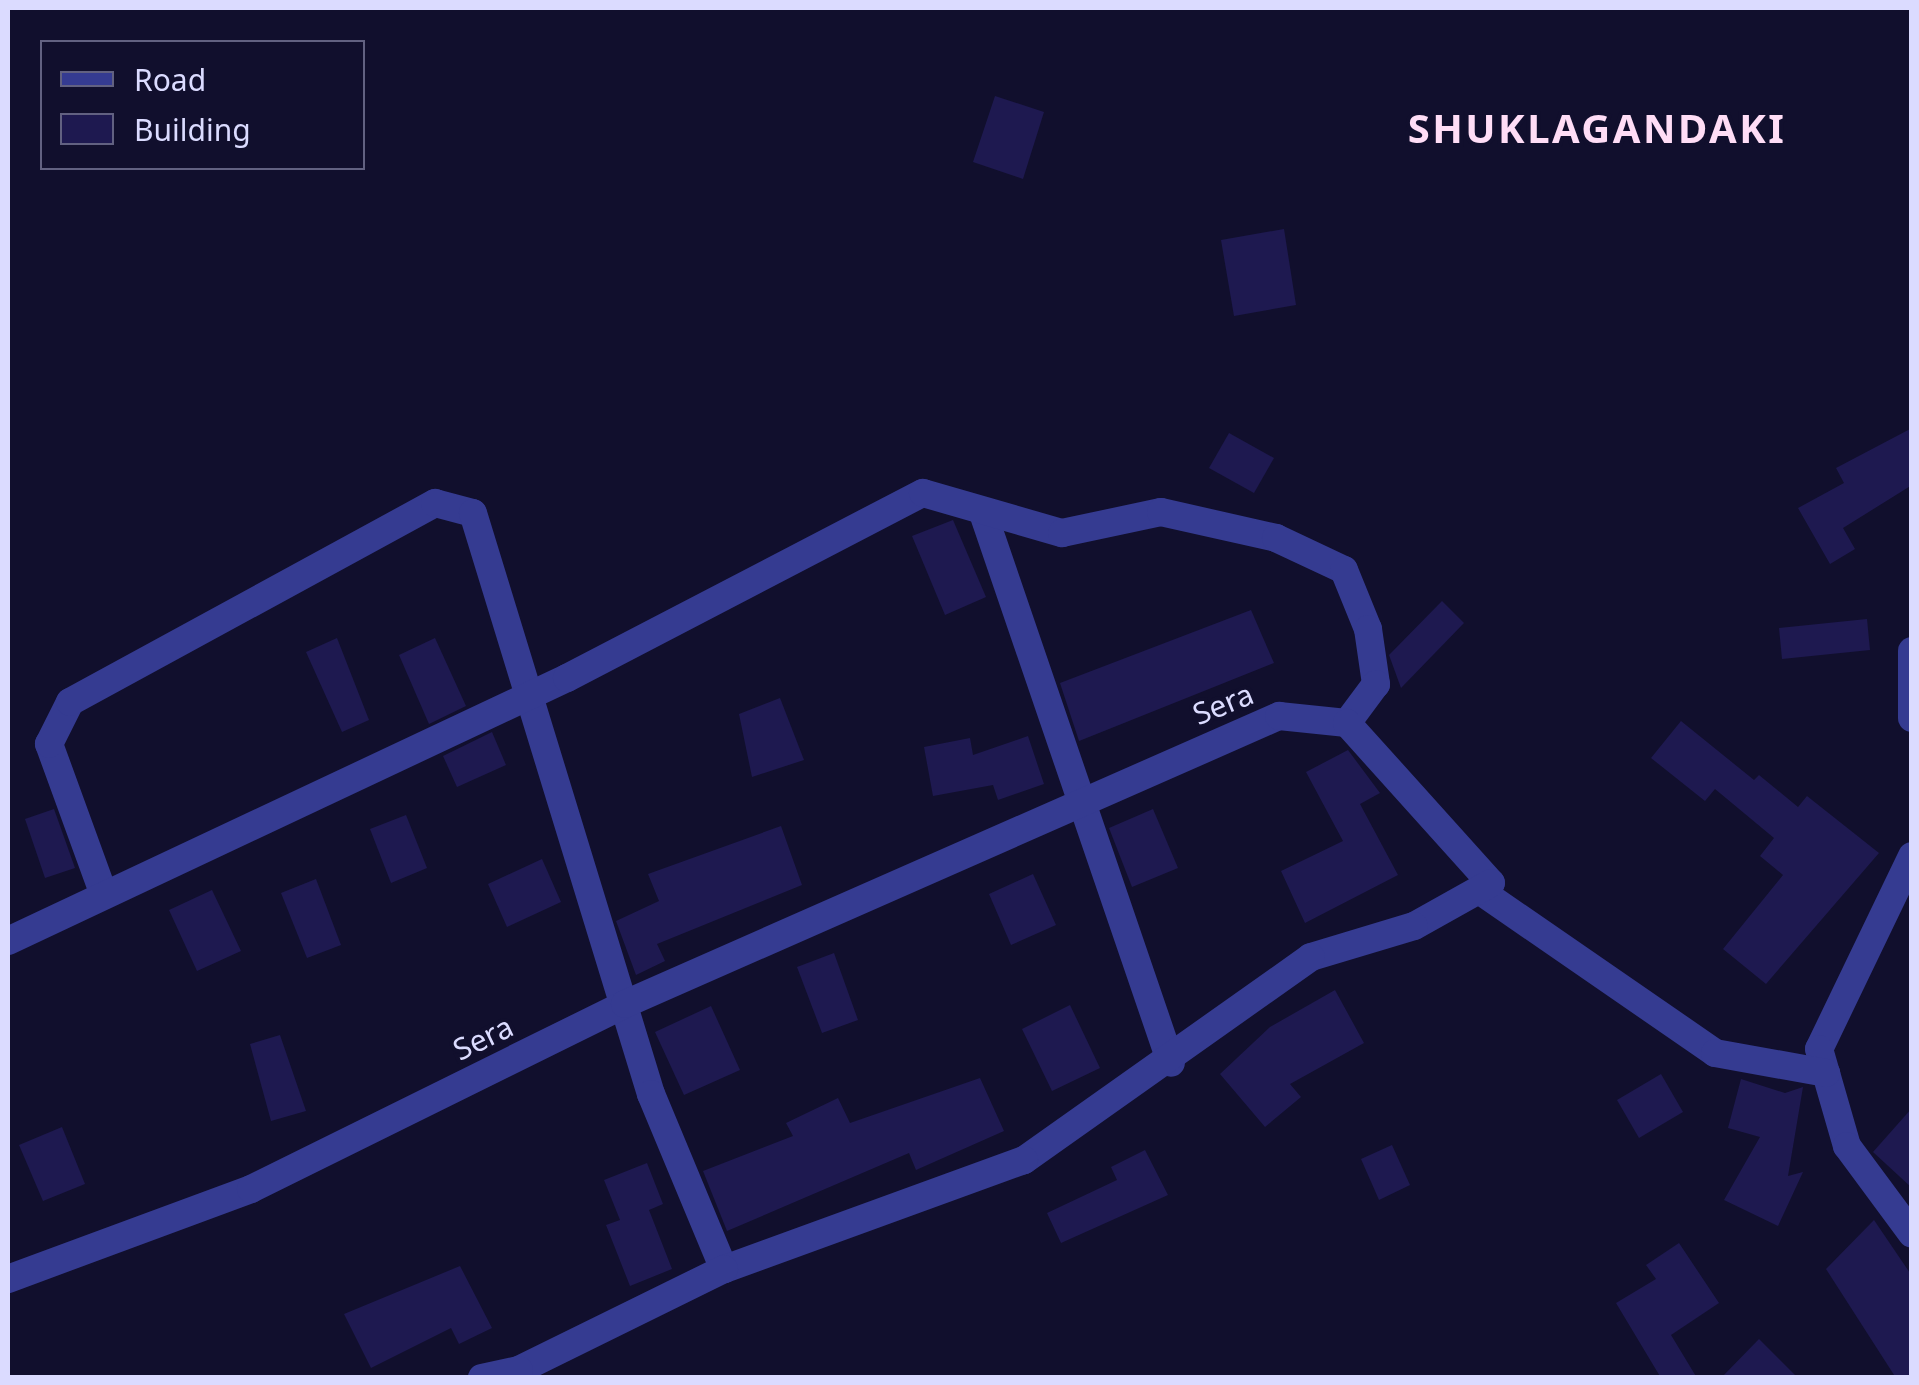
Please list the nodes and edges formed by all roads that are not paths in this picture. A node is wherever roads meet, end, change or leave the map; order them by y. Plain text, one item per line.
1 (982, 514) junction
2 (1912, 652) edge
3 (525, 698) junction
4 (1912, 718) edge
5 (1347, 724) junction
6 (1080, 808) junction
7 (1912, 856) edge
8 (1478, 890) junction
9 (104, 896) junction
10 (8, 941) edge
11 (625, 1004) junction
12 (1171, 1063) junction
13 (1826, 1073) junction
14 (1912, 1234) edge
15 (724, 1269) junction
16 (8, 1279) edge
17 (482, 1378) edge

1 - 3 street
1 - 5 street
1 - 6 street
2 - 4 street
3 - 9 street
3 - 9 street
3 - 11 street
5 - 6 street, Sera
5 - 8 street
6 - 11 street, Sera
6 - 12 street
7 - 13 street
8 - 12 street
8 - 13 street
9 - 10 street
11 - 15 street
11 - 16 street, Sera
12 - 15 street
13 - 14 street
15 - 17 street

